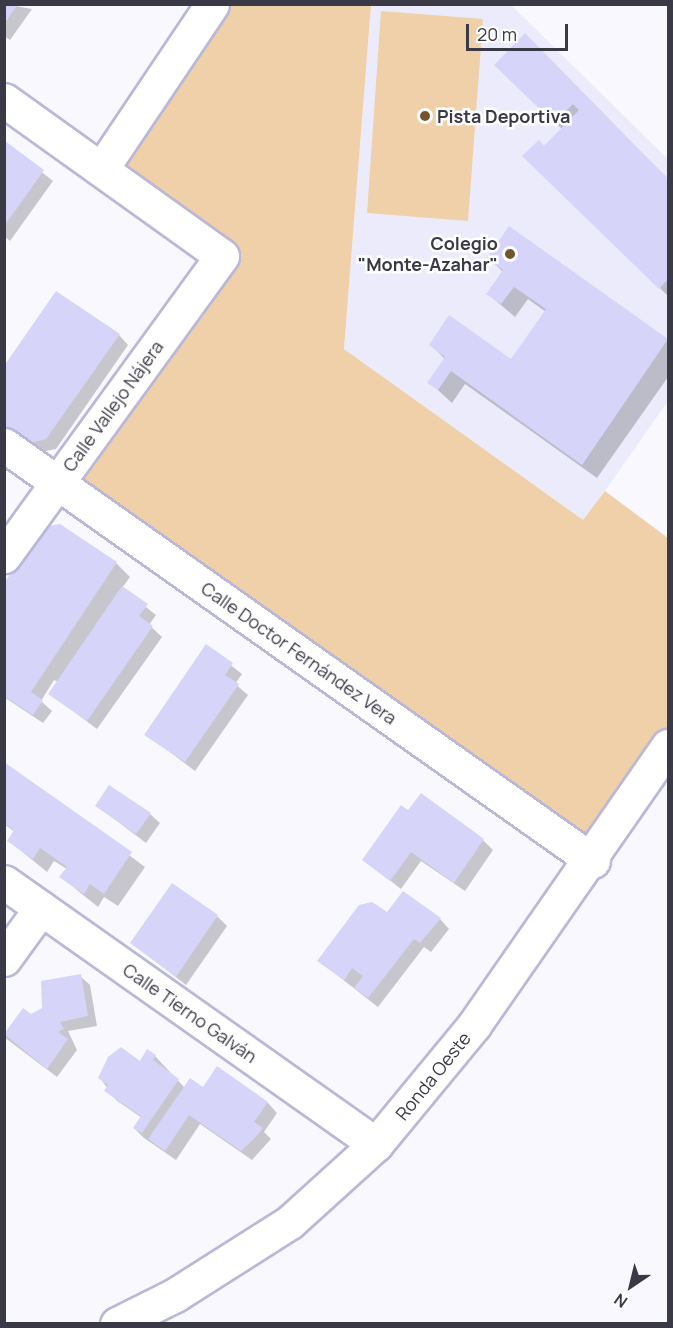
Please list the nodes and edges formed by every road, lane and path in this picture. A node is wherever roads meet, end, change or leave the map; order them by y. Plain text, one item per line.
1 (212, 4) edge
2 (4, 100) edge
3 (102, 168) junction
4 (4, 445) edge
5 (57, 482) junction
6 (4, 556) edge
7 (669, 746) edge
8 (593, 861) junction
9 (4, 882) edge
10 (40, 908) junction
11 (4, 958) edge
12 (376, 1144) junction
13 (117, 1323) edge

1 - 3 street
2 - 3 street
3 - 5 street, Calle Vallejo Nájera
4 - 5 street, Calle Doctor Fernández Vera
5 - 6 street, Calle Vallejo Nájera
5 - 8 street, Calle Doctor Fernández Vera
7 - 8 street, Ronda Oeste
8 - 12 street, Ronda Oeste
9 - 10 street, Calle Tierno Galván
10 - 11 street
10 - 12 street, Calle Tierno Galván
12 - 13 street, Ronda Oeste

